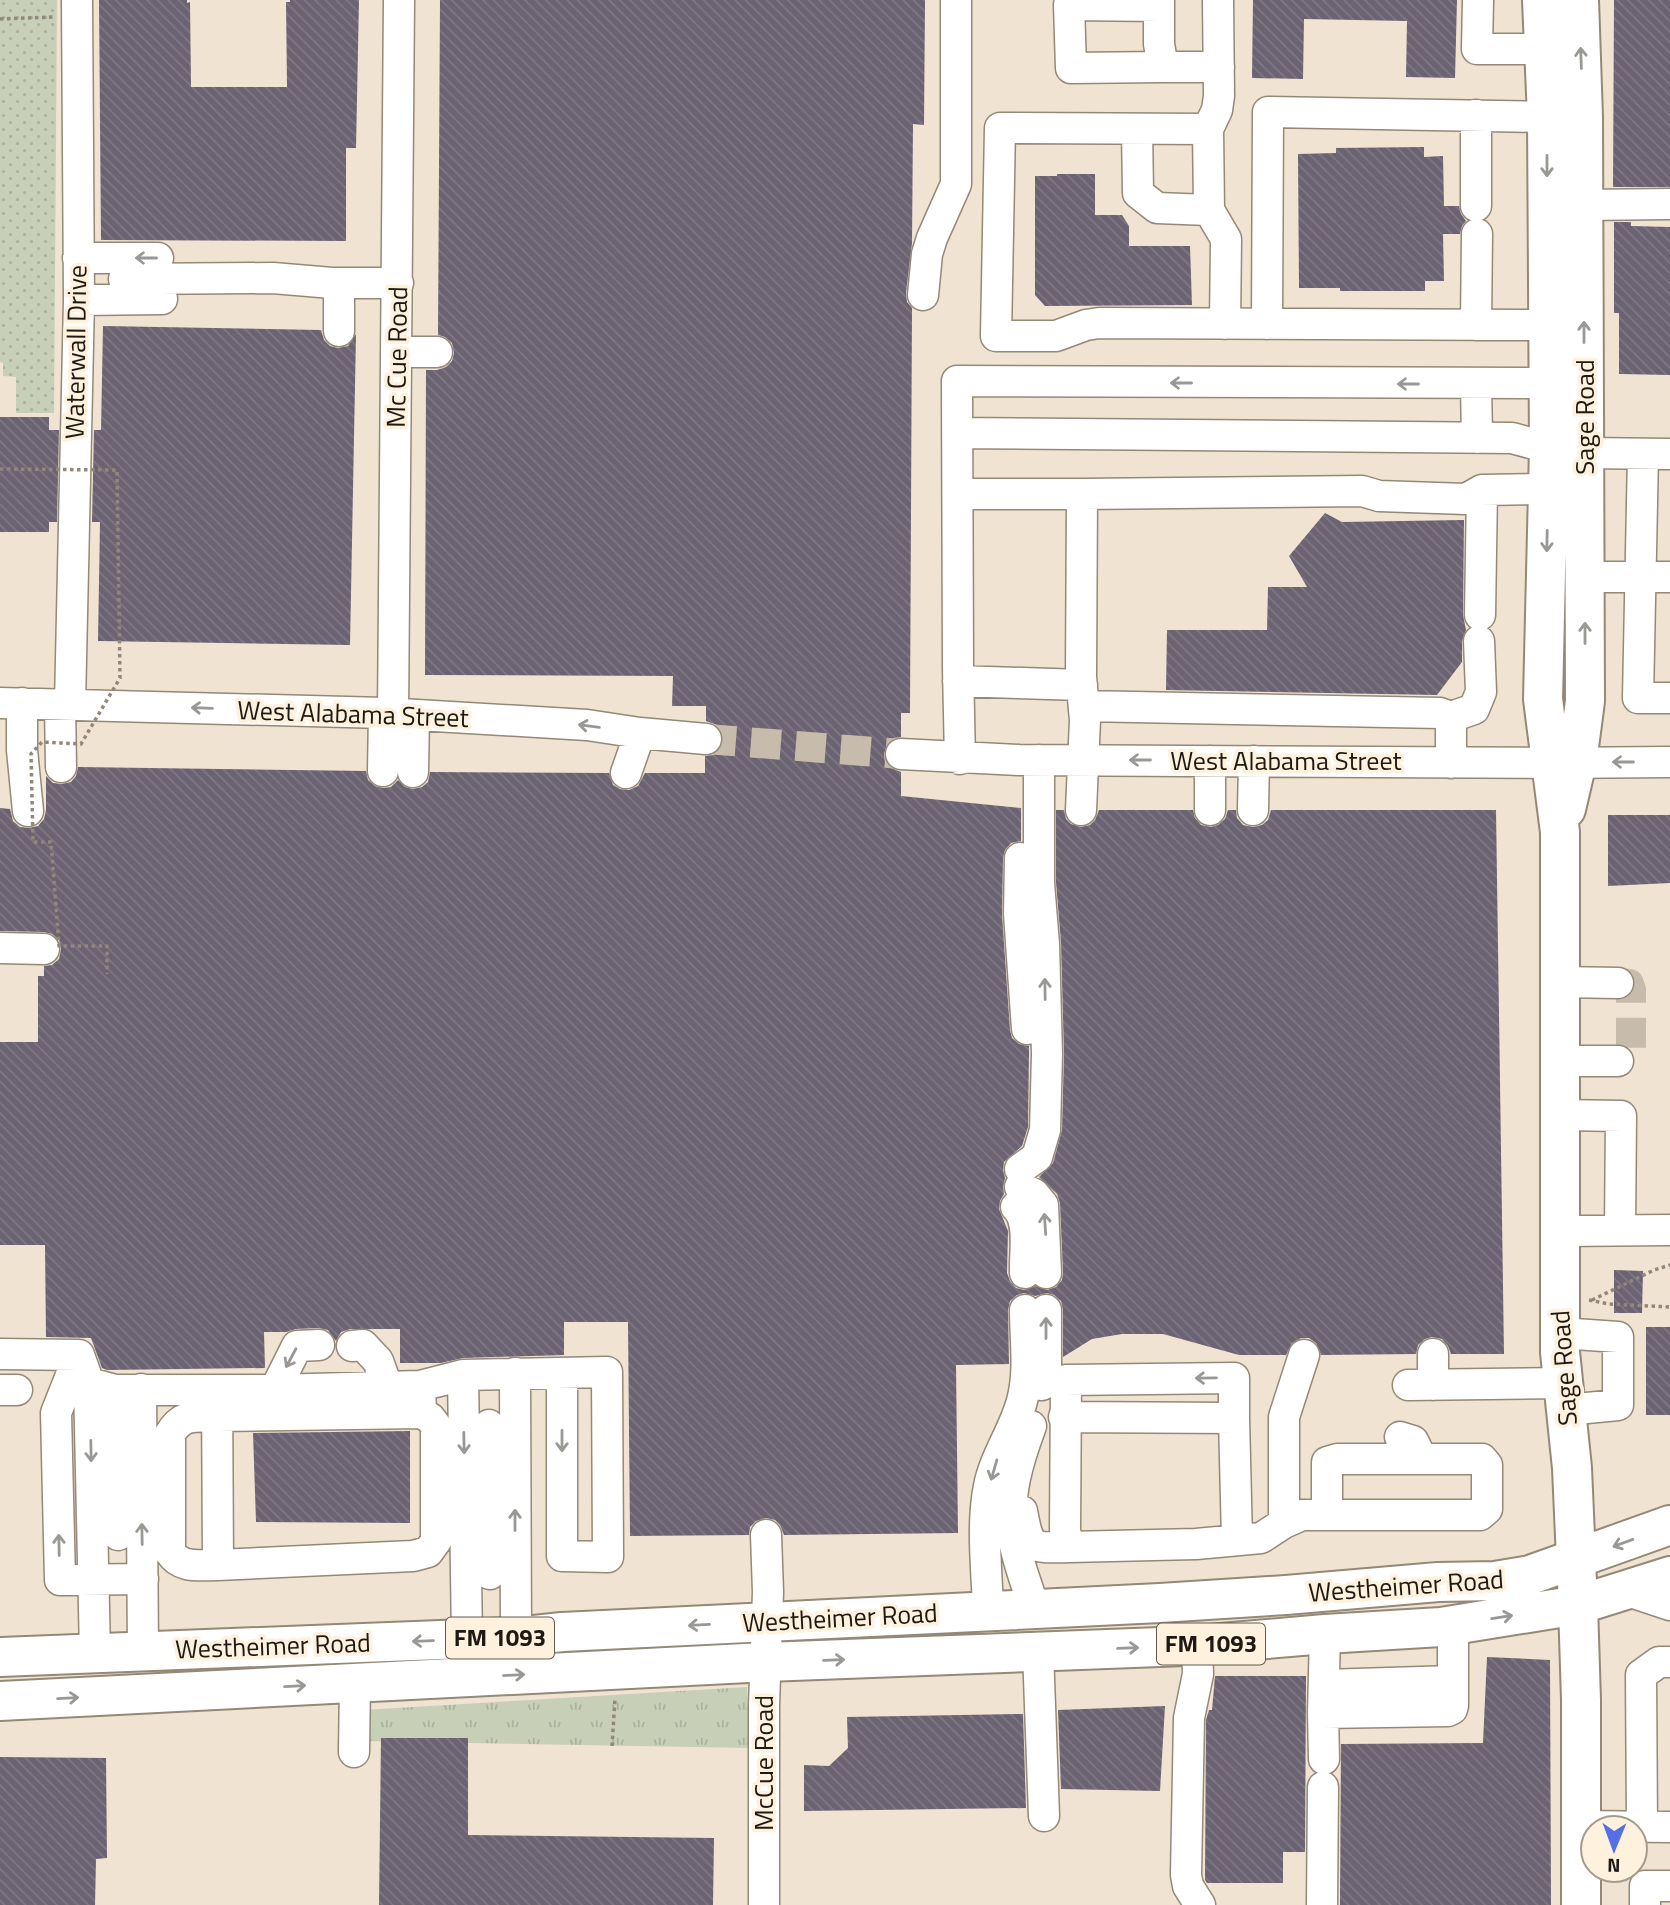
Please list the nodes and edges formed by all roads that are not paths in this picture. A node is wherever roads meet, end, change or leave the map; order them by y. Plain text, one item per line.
1 (399, 0) edge
2 (956, 0) edge
3 (1218, 0) edge
4 (1478, 0) edge
5 (1542, 0) edge
6 (1579, 0) edge
7 (1159, 3) edge
8 (77, 8) edge
9 (1544, 49) junction
10 (1163, 67) junction
11 (1219, 67) junction
12 (1476, 115) junction
13 (1565, 117) junction
14 (1137, 129) junction
15 (1208, 129) junction
16 (1670, 204) edge
17 (1583, 205) junction
18 (1209, 210) junction
19 (78, 258) junction
20 (124, 279) dead end
21 (335, 283) junction
22 (398, 283) junction
23 (923, 295) dead end
24 (79, 300) junction
25 (1225, 324) junction
26 (1267, 324) junction
27 (1476, 325) junction
28 (1547, 325) junction
29 (339, 331) dead end
30 (397, 352) junction
31 (438, 352) dead end
32 (1548, 383) junction
33 (1476, 384) junction
34 (957, 433) junction
35 (1476, 438) junction
36 (1567, 451) junction
37 (1657, 454) edge
38 (1548, 489) junction
39 (1482, 490) junction
40 (958, 494) junction
41 (1082, 494) junction
42 (1586, 577) junction
43 (1656, 577) edge
44 (958, 681) junction
45 (1083, 695) junction
46 (1670, 698) edge
47 (11, 703) edge
48 (65, 704) junction
49 (397, 714) junction
50 (1451, 717) junction
51 (639, 733) junction
52 (706, 738) tunnel mouth
53 (901, 754) tunnel mouth
54 (960, 759) junction
55 (1029, 760) junction
56 (1083, 760) junction
57 (1210, 761) junction
58 (1254, 761) junction
59 (1670, 762) edge
60 (1451, 763) junction
61 (1564, 763) junction
62 (61, 767) dead end
63 (383, 771) dead end
64 (413, 772) dead end
65 (626, 773) dead end
66 (1081, 810) dead end
67 (1210, 810) dead end
68 (1253, 810) dead end
69 (28, 811) dead end
70 (0, 948) edge
71 (44, 948) dead end
72 (1560, 982) junction
73 (1618, 983) dead end
74 (1560, 1061) junction
75 (1618, 1061) dead end
76 (1560, 1115) junction
77 (1620, 1230) junction
78 (1670, 1230) edge
79 (1560, 1231) junction
80 (1035, 1273) dead end
81 (1570, 1310) junction
82 (319, 1345) dead end
83 (352, 1346) dead end
84 (0, 1354) edge
85 (1433, 1354) dead end
86 (79, 1355) junction
87 (1304, 1355) dead end
88 (515, 1373) junction
89 (562, 1373) junction
90 (463, 1375) junction
91 (387, 1386) junction
92 (115, 1387) junction
93 (275, 1390) junction
94 (1565, 1396) junction
95 (420, 1400) junction
96 (217, 1403) junction
97 (1064, 1417) junction
98 (1234, 1418) junction
99 (489, 1425) dead end
100 (1382, 1444) junction
101 (1422, 1459) junction
102 (1018, 1461) junction
103 (1327, 1515) junction
104 (1284, 1522) junction
105 (1670, 1525) edge
106 (118, 1535) dead end
107 (766, 1535) dead end
108 (1237, 1540) junction
109 (1069, 1548) junction
110 (1575, 1560) junction
111 (218, 1565) junction
112 (490, 1574) junction
113 (1670, 1576) edge
114 (143, 1579) junction
115 (94, 1580) junction
116 (1625, 1590) junction
117 (1270, 1596) junction
118 (1160, 1603) junction
119 (1578, 1605) junction
120 (1670, 1605) edge
121 (1034, 1608) junction
122 (988, 1610) junction
123 (767, 1621) junction
124 (1453, 1625) junction
125 (1325, 1634) junction
126 (516, 1637) junction
127 (467, 1639) junction
128 (1191, 1645) junction
129 (232, 1648) junction
130 (143, 1651) junction
131 (1037, 1651) junction
132 (95, 1653) junction
133 (0, 1657) edge
134 (766, 1662) junction
135 (1670, 1662) edge
136 (397, 1681) junction
137 (355, 1683) junction
138 (120, 1695) junction
139 (1323, 1699) junction
140 (0, 1701) edge
141 (354, 1752) dead end
142 (1581, 1814) edge
143 (1044, 1816) dead end
144 (1656, 1827) edge
145 (1581, 1884) edge
146 (1670, 1886) edge
147 (764, 1905) edge
148 (1200, 1905) edge
149 (1322, 1905) edge
150 (1581, 1905) edge
151 (1645, 1905) edge

1 - 22 street, Mc Cue Road
2 - 23 street
3 - 11 street
4 - 9 street
5 - 9 main road, Sage Road
13 -> 6 main road, Sage Road
7 - 10 street
7 - 10 street
8 - 19 street, Waterwall Drive
9 - 13 main road, Sage Road
10 - 11 street
11 - 15 street
12 - 13 street
12 - 26 street
12 - 27 street
13 - 17 main road, Sage Road
13 -> 28 main road, Sage Road
14 - 15 street
14 - 18 street
14 - 25 street
15 - 18 street
16 - 17 street
36 -> 17 main road, Sage Road
18 - 25 street
21 -> 19 street
19 - 24 street, Waterwall Drive
20 - 21 street
21 - 22 street
21 - 24 street
21 - 29 street
22 - 30 street, Mc Cue Road
24 - 48 street, Waterwall Drive
25 - 26 street
26 - 27 street
27 - 28 street
28 - 32 main road, Sage Road
30 - 31 street
30 - 49 street, Mc Cue Road
32 - 33 street
32 - 36 main road, Sage Road
33 -> 34 street
33 - 35 street
34 - 35 street
34 - 40 street
35 - 36 street
36 - 37 street
36 - 38 main road, Sage Road
36 - 42 main road, Sage Road
37 - 43 street
38 - 39 street
38 -> 61 main road, Sage Road
39 - 41 street
39 - 50 street
40 - 41 street
40 - 44 street
41 - 45 street
42 - 43 street
61 -> 42 main road, Sage Road
43 - 46 street
44 - 45 street
44 - 54 street
45 - 50 street
45 - 56 street
47 - 48 street, West Alabama Street
47 - 69 street
49 -> 48 street, West Alabama Street
48 - 62 street, Waterwall Drive
51 -> 49 street, West Alabama Street
49 - 63 street
49 - 64 street
50 - 60 street
51 - 52 street, West Alabama Street
51 - 65 street
53 - 54 street, West Alabama Street
54 - 55 street, West Alabama Street
55 - 56 street, West Alabama Street
55 - 80 street
57 -> 56 street, West Alabama Street
56 - 66 street
57 - 58 street, West Alabama Street
57 - 67 street
58 - 60 street, West Alabama Street
58 - 68 street
59 -> 61 street, West Alabama Street
60 - 61 street, West Alabama Street
61 - 72 main road, Sage Road
70 - 71 street
72 - 73 street
72 - 74 main road, Sage Road
74 - 75 street
74 - 76 main road, Sage Road
76 - 77 street
76 - 79 main road, Sage Road
77 - 78 street
77 - 79 street
79 - 81 main road, Sage Road
81 - 94 main road, Sage Road
81 - 94 street
82 -> 93 street
83 - 91 street
84 - 86 street
85 - 94 street
86 - 92 street
115 -> 86 street
87 - 104 street
88 - 89 street
88 - 90 street
112 -> 88 street
89 -> 89 street
90 - 95 street
90 -> 112 street
91 - 93 street
91 - 95 street
92 - 96 street
92 - 106 street
114 -> 92 street
92 -> 115 street
93 - 96 street
94 - 110 main road, Sage Road
95 - 96 street
95 - 111 street
96 - 111 street
96 - 111 street
97 - 98 street
98 -> 97 street
97 - 109 street
98 - 108 street
99 - 112 street
100 - 101 street
100 - 101 street
100 - 103 street
101 - 103 street
102 - 109 street
102 - 121 street
102 -> 122 street
103 - 104 street
104 - 108 street
105 -> 110 main road, Westheimer Road / FM 1093
107 - 123 street, McCue Road
108 - 109 street
110 - 117 main road, Westheimer Road / FM 1093
110 - 119 main road, Sage Road
112 - 126 street
112 - 127 street
113 - 116 main road, Westheimer Road / FM 1093
114 - 115 street
114 - 130 street
115 - 132 street
116 - 119 main road, Westheimer Road / FM 1093
116 - 120 street
117 - 118 main road, Westheimer Road / FM 1093
117 - 128 main road
118 - 121 main road, Westheimer Road / FM 1093
118 - 131 main road
124 -> 119 main road, Westheimer Road / FM 1093
119 - 142 main road, Sage Road
121 - 122 main road, Westheimer Road / FM 1093
122 - 123 main road, Westheimer Road / FM 1093
123 -> 126 main road, Westheimer Road / FM 1093
123 - 134 street, McCue Road
124 - 125 main road, Westheimer Road / FM 1093
124 - 139 street
125 - 128 main road, Westheimer Road / FM 1093
125 - 139 street
126 - 127 main road, Westheimer Road / FM 1093
126 - 136 main road
127 -> 129 main road, Westheimer Road / FM 1093
131 -> 128 main road, Westheimer Road / FM 1093
128 - 148 street
129 - 130 main road, Westheimer Road / FM 1093
129 - 138 main road
130 - 132 main road, Westheimer Road / FM 1093
134 -> 131 main road, Westheimer Road / FM 1093
131 - 143 street
132 - 133 main road, Westheimer Road / FM 1093
136 -> 134 main road, Westheimer Road / FM 1093
134 - 147 street, McCue Road
135 - 144 street
136 - 137 main road, Westheimer Road / FM 1093
138 -> 137 main road, Westheimer Road / FM 1093
137 - 141 street
140 -> 138 main road, Westheimer Road / FM 1093
139 - 149 street
145 - 150 main road, Sage Road
146 - 151 street

